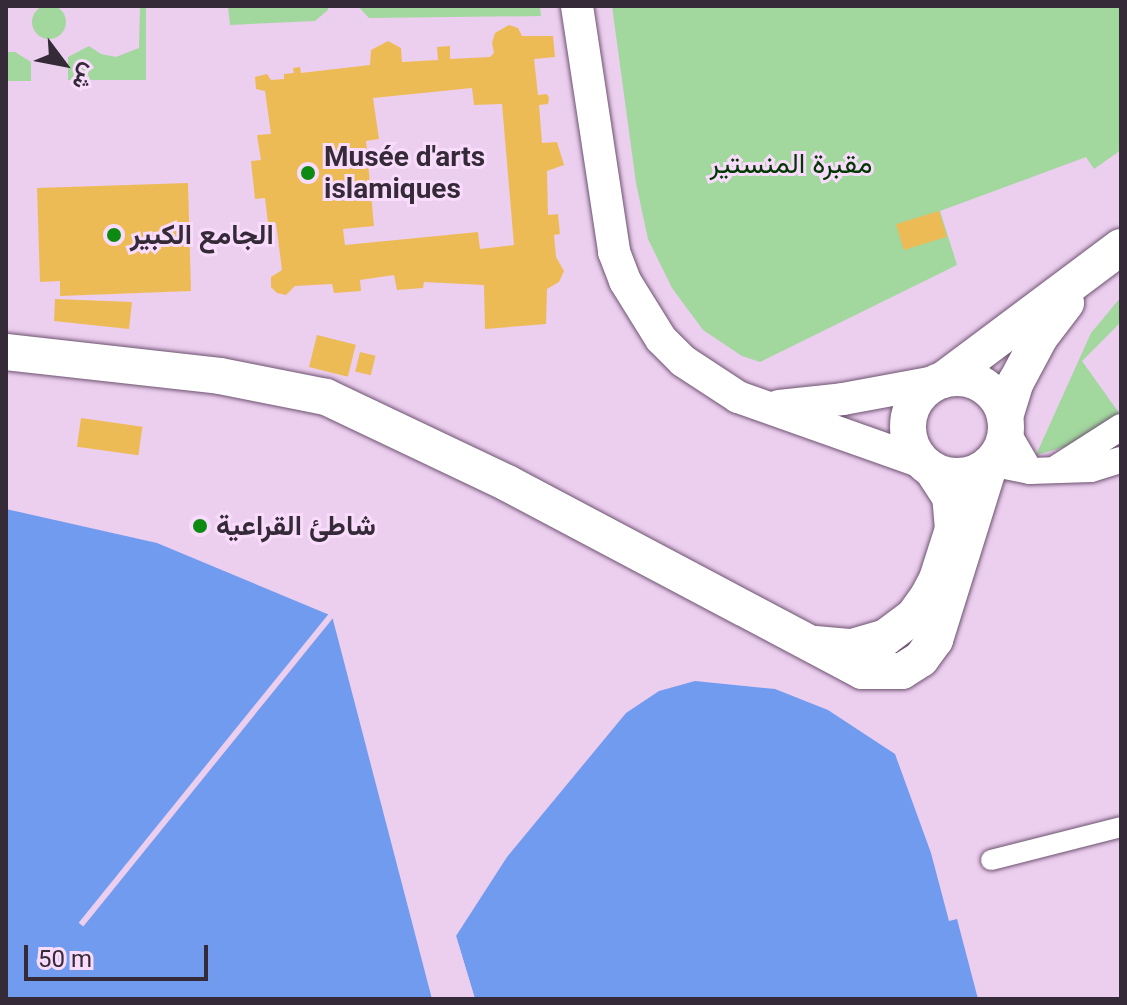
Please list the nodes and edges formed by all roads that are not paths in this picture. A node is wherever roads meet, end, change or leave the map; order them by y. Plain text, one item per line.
1 (577, 6) edge
2 (1121, 247) edge
3 (1091, 271) junction
4 (6, 352) edge
5 (942, 380) junction
6 (768, 408) junction
7 (1006, 424) junction
8 (1121, 427) edge
9 (1121, 460) edge
10 (990, 463) junction
11 (928, 466) junction
12 (1040, 472) junction
13 (808, 643) junction
14 (1121, 827) edge
15 (991, 860) dead end

1 - 6 street
2 - 3 main road
3 - 5 main road
3 - 7 main road
4 - 13 main road
5 - 6 street
5 - 7 main road
5 - 11 main road
6 - 11 street
7 - 10 main road
7 - 12 street
8 - 12 street
9 - 12 street
10 - 11 main road
10 - 12 street
10 - 13 main road
11 - 13 main road
14 - 15 street

